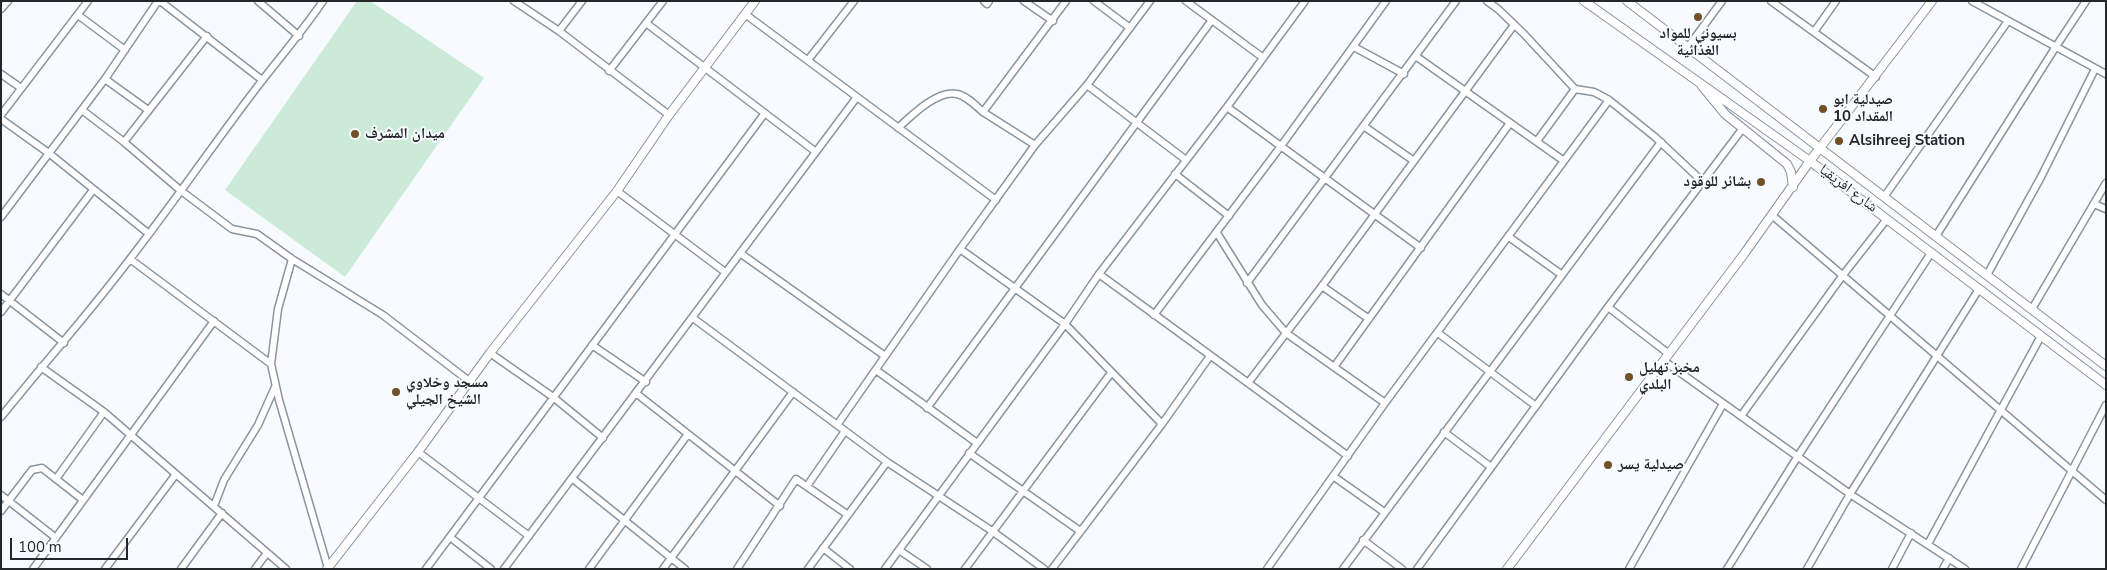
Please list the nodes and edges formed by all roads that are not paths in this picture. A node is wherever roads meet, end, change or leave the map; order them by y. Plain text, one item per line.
1 (8, 1) edge
2 (88, 1) edge
3 (159, 1) edge
4 (258, 1) edge
5 (323, 1) edge
6 (514, 1) edge
7 (582, 1) edge
8 (663, 1) edge
9 (755, 1) edge
10 (854, 1) edge
11 (984, 1) edge
12 (989, 1) edge
13 (1024, 1) edge
14 (1066, 1) edge
15 (1094, 1) edge
16 (1150, 1) edge
17 (1186, 1) edge
18 (1304, 1) edge
19 (1386, 1) edge
20 (1456, 1) edge
21 (1487, 1) edge
22 (1584, 1) edge
23 (1722, 1) edge
24 (1771, 1) edge
25 (1836, 1) edge
26 (1932, 1) edge
27 (1972, 1) edge
28 (2086, 1) edge
29 (1628, 2) edge
30 (1, 9) edge
31 (745, 14) junction
32 (78, 15) junction
33 (1053, 20) junction
34 (1212, 20) junction
35 (2008, 21) junction
36 (646, 23) junction
37 (1514, 26) junction
38 (1130, 28) junction
39 (558, 32) junction
40 (1814, 32) junction
41 (207, 36) junction
42 (299, 36) junction
43 (1354, 47) junction
44 (1688, 48) junction
45 (2055, 48) junction
46 (125, 50) junction
47 (1262, 57) junction
48 (1417, 57) junction
49 (808, 60) junction
50 (705, 67) junction
51 (2095, 69) junction
52 (609, 72) junction
53 (1, 74) edge
54 (1404, 74) junction
55 (2106, 74) edge
56 (1876, 77) junction
57 (105, 79) junction
58 (262, 80) junction
59 (1699, 82) junction
60 (1087, 84) junction
61 (21, 88) junction
62 (1576, 89) junction
63 (1465, 92) junction
64 (857, 97) junction
65 (1609, 100) junction
66 (1227, 107) junction
67 (82, 110) junction
68 (148, 110) junction
69 (983, 112) junction
70 (765, 113) junction
71 (1, 115) edge
72 (669, 115) junction
73 (1, 119) edge
74 (1135, 122) junction
75 (1510, 123) junction
76 (1365, 127) junction
77 (898, 128) junction
78 (1743, 128) junction
79 (124, 142) junction
80 (1537, 142) junction
81 (1660, 142) junction
82 (1035, 145) junction
83 (1282, 146) junction
84 (1820, 148) junction
85 (816, 152) junction
86 (50, 154) junction
87 (1186, 160) junction
88 (1414, 161) junction
89 (1564, 161) junction
90 (1810, 161) junction
91 (1175, 174) junction
92 (1325, 180) junction
93 (1703, 182) junction
94 (2106, 183) edge
95 (1793, 187) junction
96 (93, 190) junction
97 (180, 190) junction
98 (617, 190) junction
99 (1884, 197) junction
100 (996, 200) junction
101 (2094, 204) junction
102 (2106, 209) edge
103 (1374, 215) junction
104 (1229, 216) junction
105 (1772, 216) junction
106 (1, 217) edge
107 (1887, 219) junction
108 (1217, 233) junction
109 (149, 234) junction
110 (675, 234) junction
111 (1936, 236) junction
112 (1509, 237) junction
113 (960, 248) junction
114 (1421, 248) junction
115 (740, 253) junction
116 (1931, 253) junction
117 (130, 259) junction
118 (292, 259) junction
119 (726, 272) junction
120 (1099, 274) junction
121 (1562, 275) junction
122 (1843, 275) junction
123 (1987, 275) junction
124 (1247, 283) junction
125 (1015, 286) junction
126 (1322, 286) junction
127 (1979, 289) junction
128 (1, 294) edge
129 (10, 301) junction
130 (1608, 307) junction
131 (2032, 309) junction
132 (1, 312) edge
133 (1154, 315) junction
134 (1890, 317) junction
135 (693, 318) junction
136 (1369, 319) junction
137 (214, 321) junction
138 (1065, 324) junction
139 (1286, 333) junction
140 (1438, 333) junction
141 (2041, 336) junction
142 (64, 343) junction
143 (592, 345) junction
144 (490, 353) junction
145 (1937, 355) junction
146 (885, 356) junction
147 (1210, 356) junction
148 (1667, 357) junction
149 (2105, 362) edge
150 (271, 364) junction
151 (1334, 366) junction
152 (42, 367) junction
153 (876, 370) junction
154 (1490, 372) junction
155 (1111, 373) junction
156 (469, 381) junction
157 (646, 382) junction
158 (1248, 383) junction
159 (275, 385) junction
160 (2106, 385) edge
161 (793, 392) junction
162 (637, 394) junction
163 (553, 397) junction
164 (1385, 403) junction
165 (1723, 404) junction
166 (2106, 405) edge
167 (1536, 406) junction
168 (927, 408) junction
169 (2002, 411) junction
170 (104, 412) junction
171 (1741, 416) junction
172 (1, 417) edge
173 (837, 424) junction
174 (1162, 424) junction
175 (845, 431) junction
176 (1444, 432) junction
177 (688, 434) junction
178 (130, 435) junction
179 (603, 438) junction
180 (977, 443) junction
181 (418, 452) junction
182 (969, 454) junction
183 (1348, 456) junction
184 (1798, 456) junction
185 (887, 462) junction
186 (1491, 467) junction
187 (735, 470) junction
188 (2073, 471) junction
189 (176, 474) junction
190 (1333, 476) junction
191 (56, 479) junction
192 (573, 479) junction
193 (807, 486) junction
194 (1022, 491) junction
195 (1, 494) edge
196 (1850, 494) junction
197 (938, 495) junction
198 (10, 500) junction
199 (83, 500) junction
200 (479, 500) junction
201 (2106, 500) edge
202 (214, 506) junction
203 (780, 506) junction
204 (1, 511) edge
205 (1384, 512) junction
206 (222, 513) junction
207 (848, 515) junction
208 (625, 520) junction
209 (992, 531) junction
210 (1080, 531) junction
211 (1911, 533) junction
212 (529, 536) junction
213 (450, 537) junction
214 (56, 538) junction
215 (1363, 540) junction
216 (1928, 544) junction
217 (823, 548) junction
218 (899, 550) junction
219 (267, 553) junction
220 (671, 558) junction
221 (1949, 558) junction
222 (327, 568) edge
223 (33, 569) edge
224 (105, 569) edge
225 (181, 569) edge
226 (255, 569) edge
227 (286, 569) edge
228 (426, 569) edge
229 (491, 569) edge
230 (504, 569) edge
231 (589, 569) edge
232 (663, 569) edge
233 (685, 569) edge
234 (737, 569) edge
235 (808, 569) edge
236 (850, 569) edge
237 (885, 569) edge
238 (927, 569) edge
239 (965, 569) edge
240 (1044, 569) edge
241 (1052, 569) edge
242 (1267, 569) edge
243 (1343, 569) edge
244 (1402, 569) edge
245 (1417, 569) edge
246 (1507, 569) edge
247 (1629, 569) edge
248 (1727, 569) edge
249 (1807, 569) edge
250 (1892, 569) edge
251 (1943, 569) edge
252 (1965, 569) edge
253 (2021, 569) edge

1 - 30 street
2 - 32 street
3 - 41 street
3 - 46 street
4 - 42 street
5 - 42 street
6 - 39 street
7 - 39 street
8 - 36 street
9 - 31 street
10 - 49 street
11 - 12 street
13 - 33 street
14 - 33 street
15 - 38 street
16 - 38 street
17 - 34 street
18 - 47 street
19 - 43 street
20 - 48 street
21 - 37 street
22 - 59 street, شارع افريقيا
23 - 44 street
24 - 40 street
25 - 40 street
26 - 56 street
27 - 35 street
28 - 45 street
29 - 44 street, شارع افريقيا
31 - 49 street
31 - 50 street
32 - 46 street
32 - 61 street
33 - 69 street
34 - 47 street
34 - 74 street
35 - 45 street
35 - 99 street
36 - 50 street
36 - 52 street
37 - 62 street
37 - 63 street
38 - 60 street
39 - 52 street
40 - 56 street
41 - 58 street
41 - 68 street
42 - 58 street
43 - 54 street
43 - 83 street
44 - 84 street, شارع افريقيا
45 - 51 street
45 - 111 street
46 - 57 street
47 - 66 street
48 - 54 street
48 - 63 street
49 - 64 street
50 - 70 street
50 - 72 street
51 - 55 street
51 - 123 street
52 - 72 street
53 - 61 street
54 - 76 street
56 - 84 street
57 - 67 street
57 - 68 street
58 - 97 street
59 - 78 street
59 - 90 street, شارع افريقيا
60 - 74 street
60 - 82 street
61 - 71 street
62 - 65 street
62 - 80 street
63 - 75 street
63 - 88 street
64 - 77 street
64 - 85 street
65 - 81 street
65 - 89 street
66 - 83 street
66 - 87 street
67 - 79 street
67 - 86 street
68 - 79 street
69 - 77 street
69 - 82 street
70 - 85 street
70 - 110 street
72 - 98 street
73 - 86 street
74 - 87 street
74 - 125 street
75 - 80 street
75 - 114 street
76 - 88 street
76 - 92 street
77 - 100 street
78 - 93 street
78 - 95 street
79 - 97 street
80 - 89 street
81 - 93 street
81 - 121 street
82 - 100 street
83 - 92 street
83 - 104 street
84 - 90 street
84 - 99 street, شارع افريقيا
85 - 115 street
86 - 96 street
86 - 106 street
87 - 91 street
88 - 103 street
89 - 112 street
90 - 95 street
90 - 107 street, شارع افريقيا
91 - 104 street
91 - 120 street
92 - 103 street
92 - 124 street
93 - 130 street
94 - 101 street
95 - 105 street
96 - 109 street
96 - 129 street
97 - 109 street
97 - 118 street
98 - 110 street
98 - 144 street
99 - 111 street, شارع افريقيا
100 - 113 street
101 - 102 street
101 - 131 street
103 - 114 street
103 - 126 street
104 - 108 street
105 - 122 street
105 - 148 street
107 - 116 street, شارع افريقيا
107 - 122 street
108 - 124 street
108 - 133 street
109 - 117 street
110 - 119 street
110 - 143 street
111 - 123 street, شارع افريقيا
112 - 121 street
112 - 140 street
113 - 125 street
113 - 146 street
114 - 136 street
115 - 119 street
115 - 146 street
116 - 127 street, شارع افريقيا
116 - 134 street
117 - 137 street
117 - 142 street
118 - 150 street
118 - 156 street
119 - 135 street
120 - 133 street
120 - 138 street
121 - 154 street
122 - 134 street
122 - 171 street
123 - 131 street, شارع افريقيا
124 - 139 street
125 - 138 street
125 - 168 street
126 - 136 street
126 - 139 street
127 - 141 street, شارع افريقيا
127 - 145 street
128 - 129 street
129 - 132 street
129 - 142 street
130 - 148 street
130 - 167 street
131 - 149 street, شارع افريقيا
133 - 147 street
134 - 145 street
134 - 184 street
135 - 157 street
135 - 161 street
136 - 151 street
137 - 150 street
137 - 178 street
138 - 155 street
138 - 180 street
139 - 151 street
139 - 158 street
140 - 154 street
140 - 164 street
141 - 160 street, شارع افريقيا
141 - 169 street
142 - 152 street
143 - 157 street
143 - 163 street
144 - 156 street
144 - 163 street
145 - 169 street
145 - 196 street
146 - 153 street
147 - 158 street
147 - 174 street
148 - 165 street
148 - 246 street
150 - 159 street
151 - 164 street
152 - 170 street
152 - 172 street
153 - 168 street
153 - 173 street
154 - 167 street
154 - 176 street
155 - 174 street
155 - 194 street
156 - 181 street
157 - 162 street
158 - 183 street
159 - 202 street
159 - 222 street
161 - 173 street
161 - 187 street
162 - 177 street
162 - 179 street
163 - 179 street
163 - 200 street
164 - 183 street
165 - 171 street
165 - 247 street
166 - 188 street
167 - 186 street
168 - 180 street
169 - 188 street
169 - 216 street
170 - 178 street
170 - 191 street
171 - 184 street
173 - 175 street
174 - 210 street
175 - 185 street
175 - 193 street
176 - 186 street
176 - 205 street
177 - 187 street
177 - 208 street
178 - 189 street
178 - 199 street
179 - 192 street
180 - 182 street
181 - 200 street
181 - 222 street
182 - 194 street
182 - 197 street
183 - 190 street
184 - 196 street
184 - 248 street
185 - 197 street
185 - 207 street
186 - 245 street
187 - 203 street
187 - 220 street
188 - 201 street
188 - 253 street
189 - 202 street
189 - 224 street
190 - 205 street
190 - 242 street
191 - 198 street
191 - 199 street
192 - 208 street
192 - 212 street
193 - 203 street
193 - 207 street
194 - 209 street
194 - 210 street
195 - 198 street
196 - 211 street
196 - 249 street
197 - 209 street
197 - 218 street
198 - 204 street
198 - 214 street
199 - 214 street
200 - 212 street
200 - 213 street
202 - 206 street
203 - 234 street
205 - 215 street
206 - 219 street
206 - 225 street
207 - 217 street
208 - 220 street
208 - 231 street
209 - 239 street
209 - 240 street
210 - 241 street
211 - 216 street
211 - 250 street
212 - 230 street
213 - 228 street
213 - 229 street
214 - 223 street
215 - 243 street
215 - 244 street
216 - 221 street
217 - 235 street
217 - 236 street
218 - 237 street
218 - 238 street
219 - 226 street
219 - 227 street
220 - 232 street
220 - 233 street
221 - 251 street
221 - 252 street

